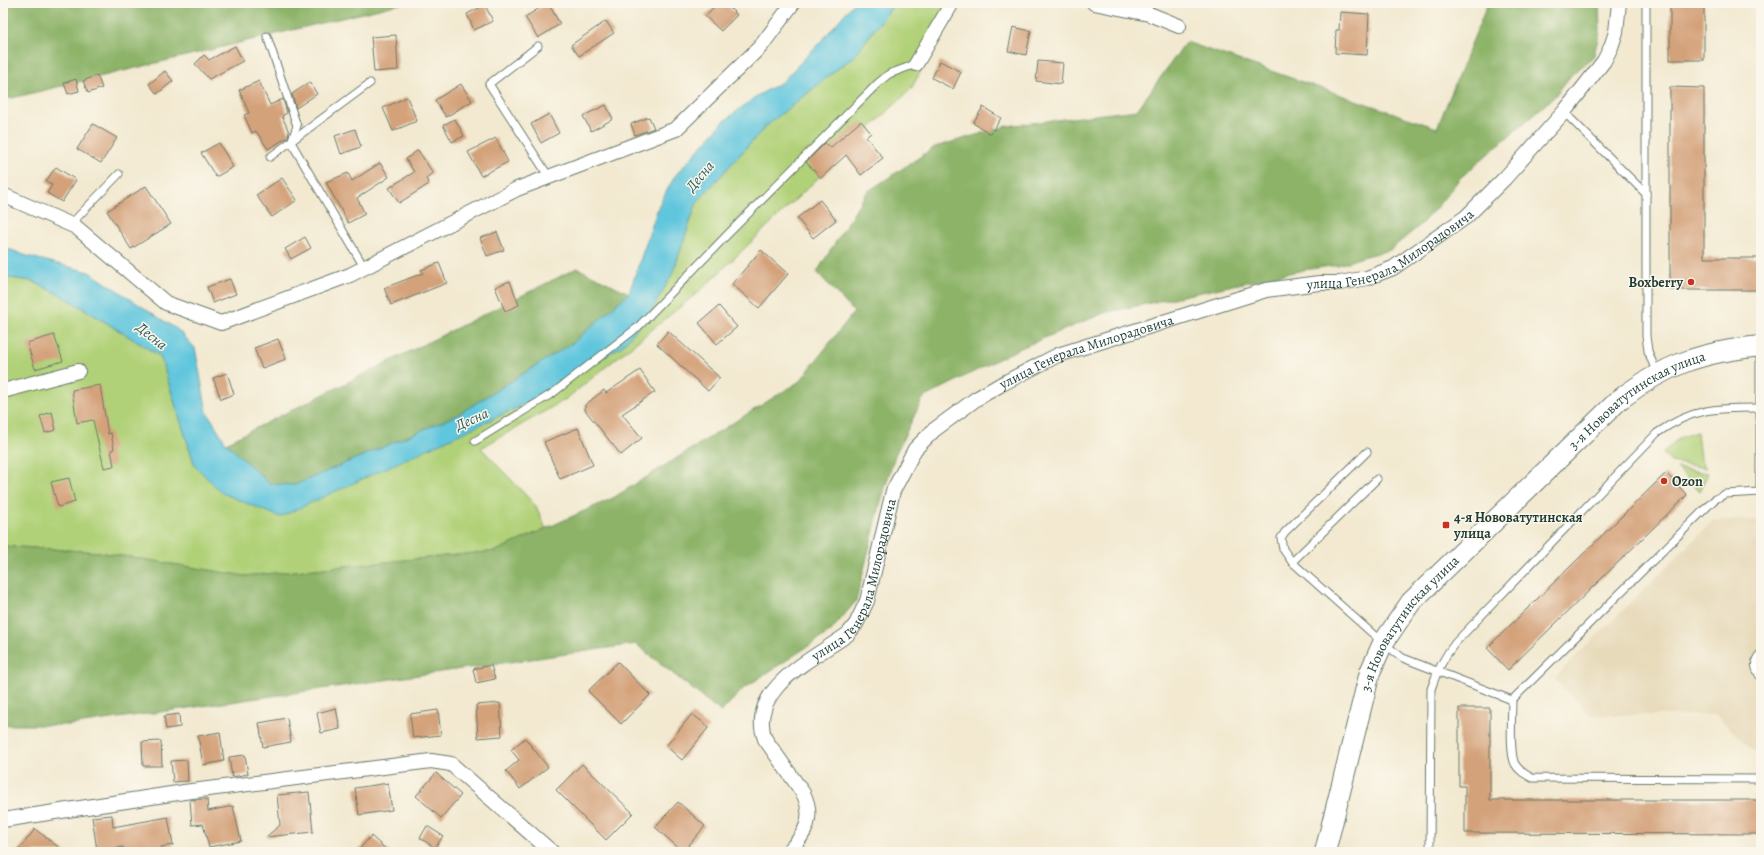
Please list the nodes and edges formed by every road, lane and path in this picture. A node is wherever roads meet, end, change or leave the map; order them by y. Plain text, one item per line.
1 (793, 3) edge
2 (952, 3) edge
3 (1094, 3) edge
4 (1619, 3) edge
5 (1646, 3) edge
6 (1153, 8) edge
7 (1179, 26) dead end
8 (267, 36) dead end
9 (538, 46) dead end
10 (916, 64) joint
11 (370, 83) dead end
12 (1564, 112) junction
13 (291, 142) junction
14 (270, 157) dead end
15 (119, 174) dead end
16 (549, 177) junction
17 (1646, 194) junction
18 (3, 195) edge
19 (70, 225) junction
20 (364, 267) junction
21 (1761, 346) edge
22 (78, 371) dead end
23 (1657, 374) junction
24 (3, 391) edge
25 (1760, 408) edge
26 (475, 441) dead end
27 (1367, 452) dead end
28 (1378, 480) dead end
29 (1760, 492) edge
30 (1292, 562) junction
31 (1383, 643) junction
32 (1761, 653) edge
33 (1437, 671) junction
34 (1761, 678) edge
35 (1512, 700) junction
36 (1761, 780) edge
37 (3, 820) edge
38 (552, 852) edge
39 (788, 852) edge
40 (1325, 852) edge
41 (1430, 852) edge

1 - 16 street
2 - 10 street
3 - 6 street
4 - 12 street, улица Генерала Милорадовича
5 - 17 lane
6 - 7 street
8 - 13 lane
9 - 16 lane
10 - 26 lane
11 - 13 lane
12 - 17 lane
12 - 39 street, улица Генерала Милорадовича
13 - 14 lane
13 - 20 lane
15 - 19 lane
16 - 20 street
17 - 23 lane
18 - 19 street
19 - 20 street
21 - 23 street, 3-я Нововатутинская улица
21 - 25 lane
22 - 24 street
23 - 31 street, 3-я Нововатутинская улица
25 - 29 lane
25 - 33 lane
27 - 30 lane
28 - 30 lane
29 - 35 lane
30 - 31 lane
31 - 33 lane
31 - 40 street, 3-я Нововатутинская улица
32 - 34 lane
33 - 35 lane
33 - 41 lane
35 - 36 lane
37 - 38 street

